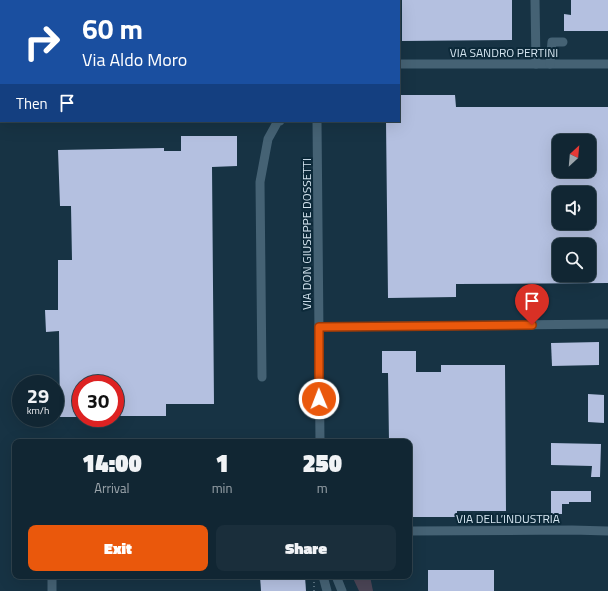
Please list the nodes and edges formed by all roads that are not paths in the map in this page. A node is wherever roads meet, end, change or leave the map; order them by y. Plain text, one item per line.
1 (535, 0) edge
2 (563, 42) dead end
3 (400, 64) edge
4 (536, 64) junction
5 (550, 64) junction
6 (608, 64) edge
7 (277, 122) edge
8 (317, 122) edge
9 (608, 324) edge
10 (319, 327) junction
11 (262, 377) dead end
12 (320, 439) edge
13 (412, 531) edge
14 (608, 531) edge
15 (52, 579) edge
16 (324, 579) edge
17 (337, 579) edge
18 (52, 591) edge
19 (328, 591) edge
20 (342, 591) edge

1 - 4 street
2 - 5 street
3 - 4 street, VIA SANDRO PERTINI
4 - 5 street, VIA SANDRO PERTINI
5 - 6 street, VIA SANDRO PERTINI
7 - 11 street
8 - 10 street, VIA DON GIUSEPPE DOSSETTI
9 - 10 street
10 - 12 street, VIA DON GIUSEPPE DOSSETTI
13 - 14 street, VIA DELL’INDUSTRIA
15 - 18 street
16 - 19 street
17 - 20 street

